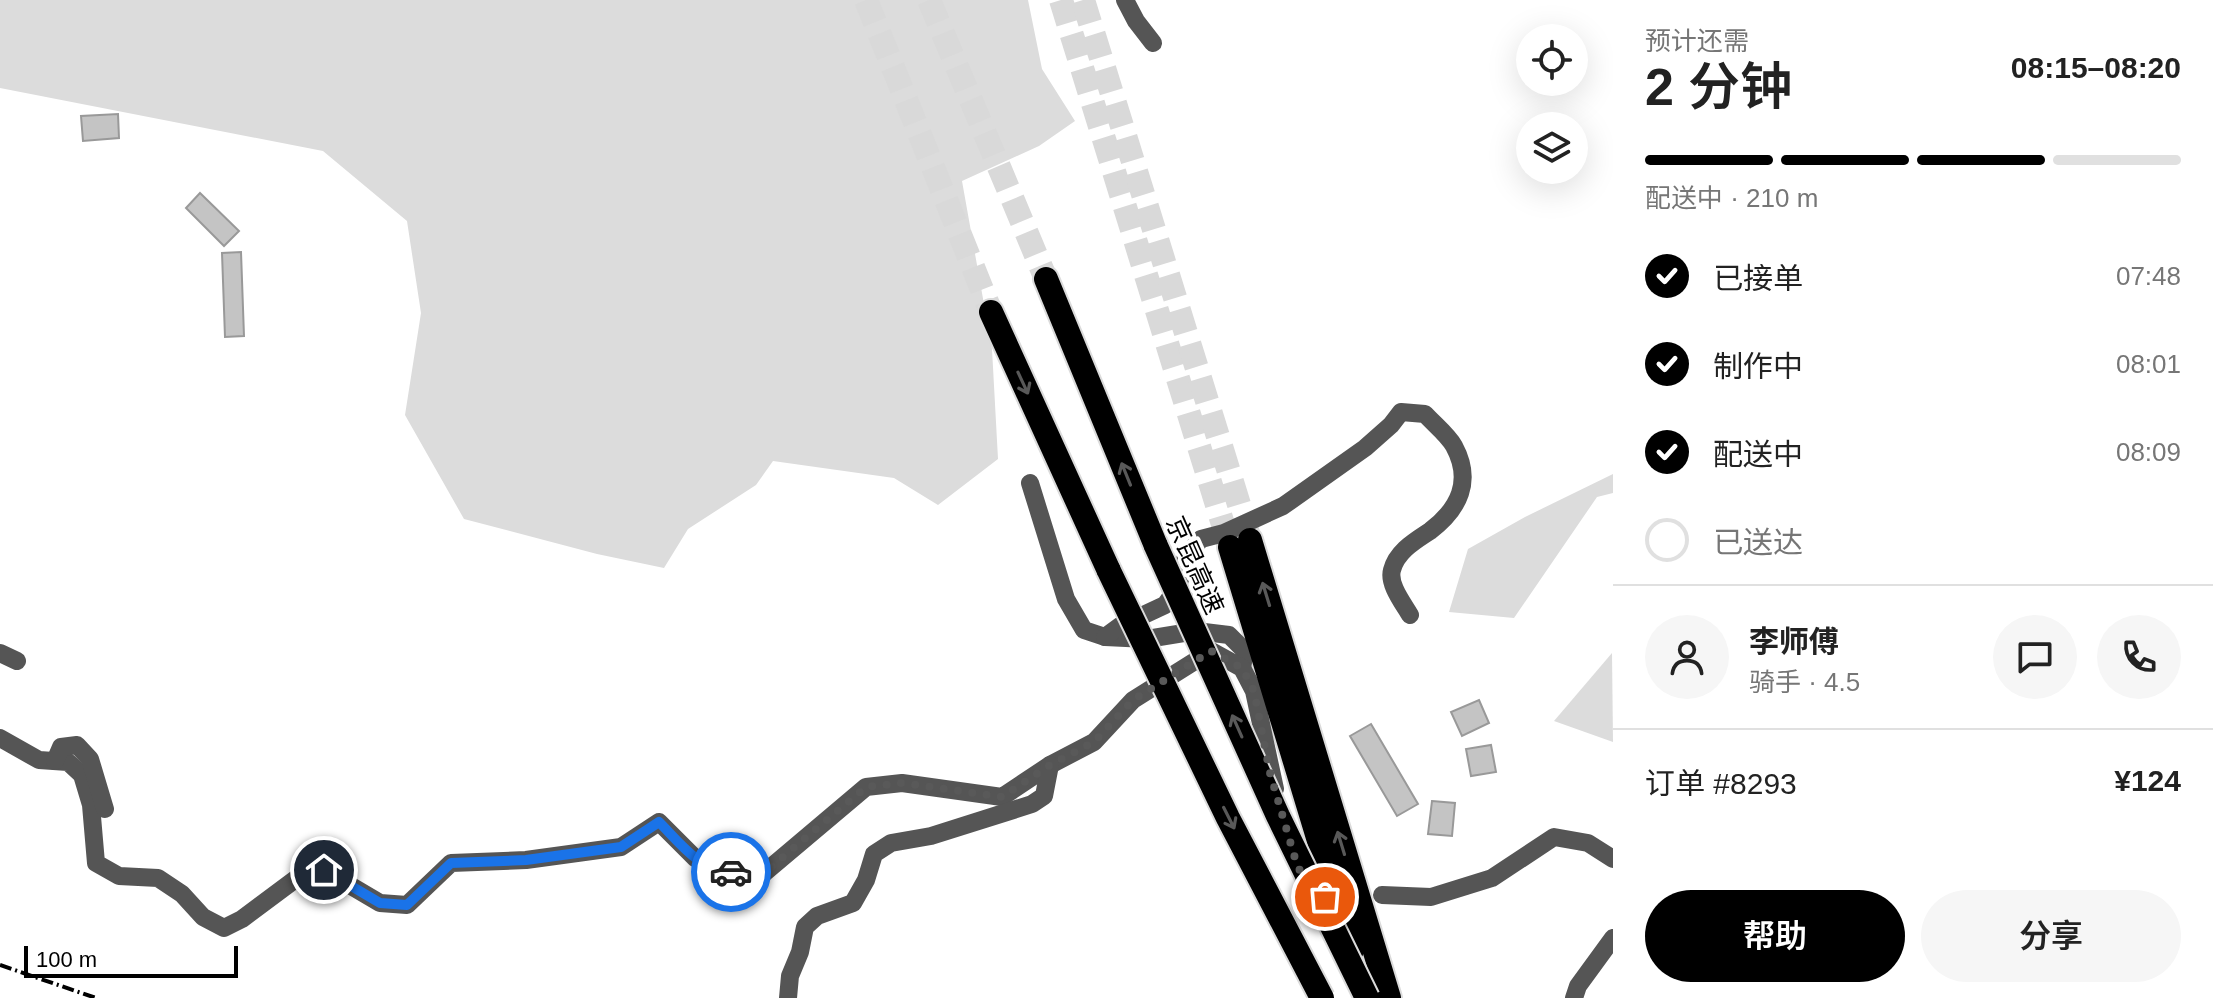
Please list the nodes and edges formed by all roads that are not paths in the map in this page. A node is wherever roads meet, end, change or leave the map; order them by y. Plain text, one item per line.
1 (1125, 0) edge
2 (1153, 43) dead end
3 (1046, 279) tunnel mouth
4 (991, 312) tunnel mouth
5 (1030, 483) dead end
6 (1410, 615) dead end
7 (1105, 637) junction
8 (1242, 668) junction
9 (0, 738) edge
10 (55, 761) junction
11 (1050, 765) junction
12 (105, 809) dead end
13 (1613, 859) edge
14 (1382, 895) dead end
15 (1325, 897) dead end
16 (1613, 938) edge
17 (788, 998) edge
18 (1322, 998) edge
19 (1368, 998) edge
20 (1389, 998) edge
21 (1574, 998) edge

1 - 2 street
19 -> 3 highway, 京昆高速, bridge
4 -> 18 highway, bridge
5 - 7 street
6 - 7 street
7 - 8 street
8 - 11 street
8 - 15 street
9 - 10 street
10 - 11 street
10 - 12 street
11 - 17 street
13 - 14 street
16 - 21 street
20 -> 19 highway

